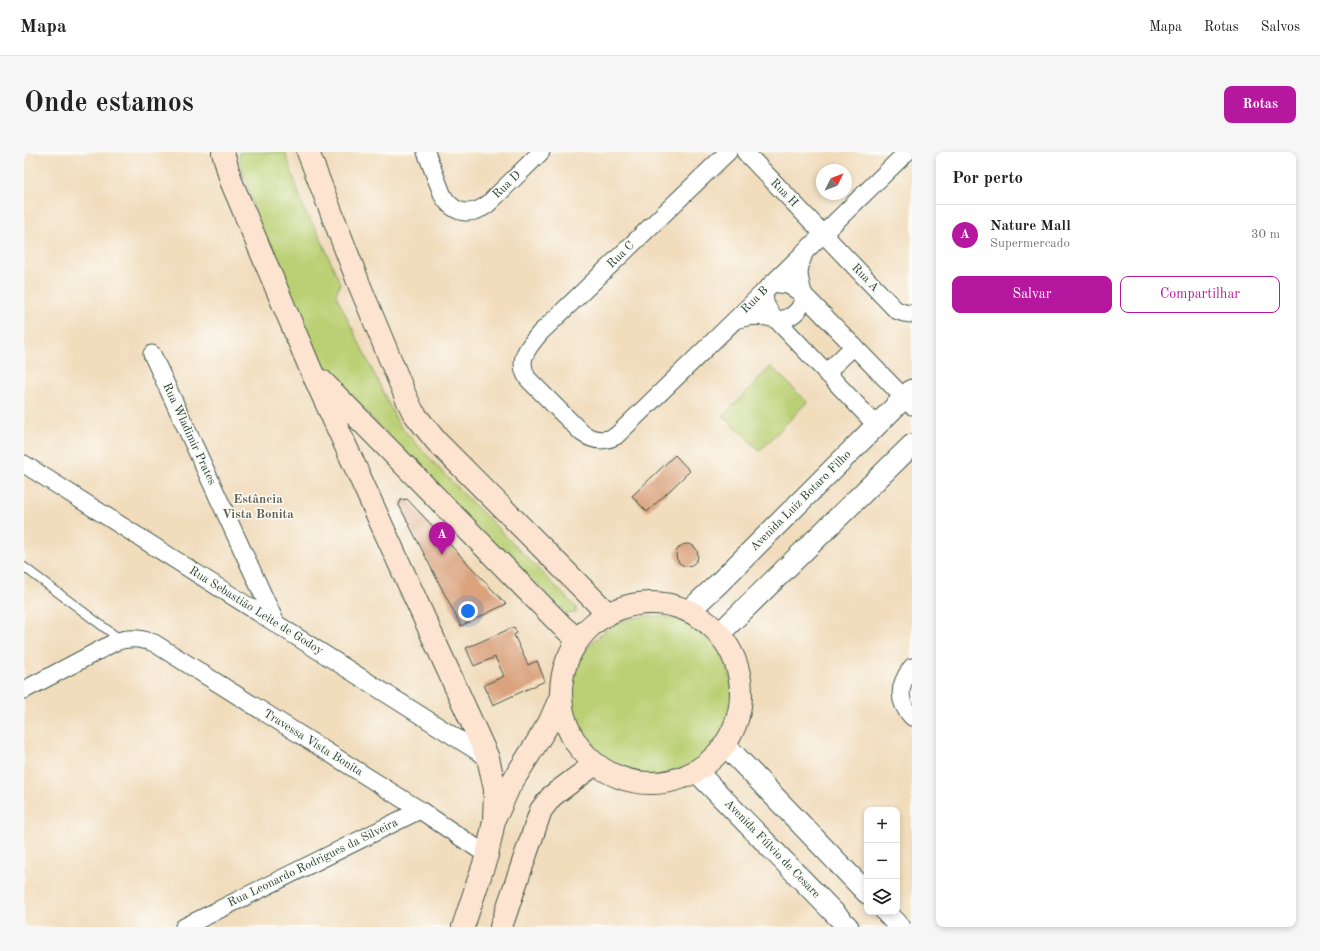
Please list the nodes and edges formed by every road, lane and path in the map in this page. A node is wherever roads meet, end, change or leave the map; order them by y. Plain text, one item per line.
1 (223, 152) edge
2 (308, 152) edge
3 (426, 152) edge
4 (541, 152) edge
5 (728, 152) edge
6 (745, 152) edge
7 (907, 152) edge
8 (823, 233) junction
9 (806, 249) junction
10 (768, 287) junction
11 (803, 294) junction
12 (912, 314) edge
13 (775, 319) junction
14 (735, 320) junction
15 (854, 346) junction
16 (152, 354) dead end
17 (311, 370) junction
18 (826, 373) junction
19 (909, 398) edge
20 (876, 426) junction
21 (599, 440) joint
22 (912, 445) edge
23 (24, 464) edge
24 (24, 567) edge
25 (689, 611) junction
26 (608, 614) junction
27 (276, 623) junction
28 (719, 634) junction
29 (128, 639) junction
30 (578, 640) junction
31 (912, 667) edge
32 (24, 690) edge
33 (561, 696) junction
34 (912, 717) edge
35 (726, 746) junction
36 (488, 758) junction
37 (595, 764) junction
38 (697, 772) junction
39 (420, 810) junction
40 (494, 821) junction
41 (487, 855) junction
42 (864, 890) edge
43 (889, 915) edge
44 (184, 927) edge
45 (463, 927) edge
46 (501, 927) edge
47 (848, 927) edge
48 (900, 927) edge

1 - 17 main road
2 - 26 main road
3 - 4 street, Rua D
5 - 21 street, Rua C
6 - 8 street, Rua H
7 - 8 street, Rua B
8 - 9 street, Rua B
8 - 12 street, Rua A
9 - 10 street, Rua B
9 - 11 street
10 - 11 street
10 - 13 street
10 - 14 street, Rua B
11 - 13 street
11 - 15 street
13 - 14 street
13 - 18 street
14 - 21 street, Rua B
15 - 18 street
15 - 19 street
16 - 27 street, Rua Wladimir Prates
17 - 30 main road
17 - 36 main road
18 - 20 street
19 - 20 street, Avenida Luiz Botaro Filho
20 - 25 street, Avenida Luiz Botaro Filho
22 - 28 street
23 - 27 street, Rua Sebastião Leite de Godoy
24 - 29 lane, Travessa Vista Bonita
25 - 26 main road
25 - 28 main road
26 - 30 main road
27 - 36 street, Rua Sebastião Leite de Godoy
28 - 35 main road
29 - 32 street
29 - 39 street, Travessa Vista Bonita
30 - 33 main road
31 - 34 street
33 - 37 main road
33 - 40 main road
35 - 38 main road
35 - 42 street
36 - 40 main road
37 - 38 main road
37 - 46 main road
38 - 47 street, Avenida Fúlvio de Cesare
39 - 41 street, Travessa Vista Bonita
39 - 44 street, Rua Leonardo Rodrigues da Silveira
40 - 41 main road
41 - 45 main road
43 - 48 street

